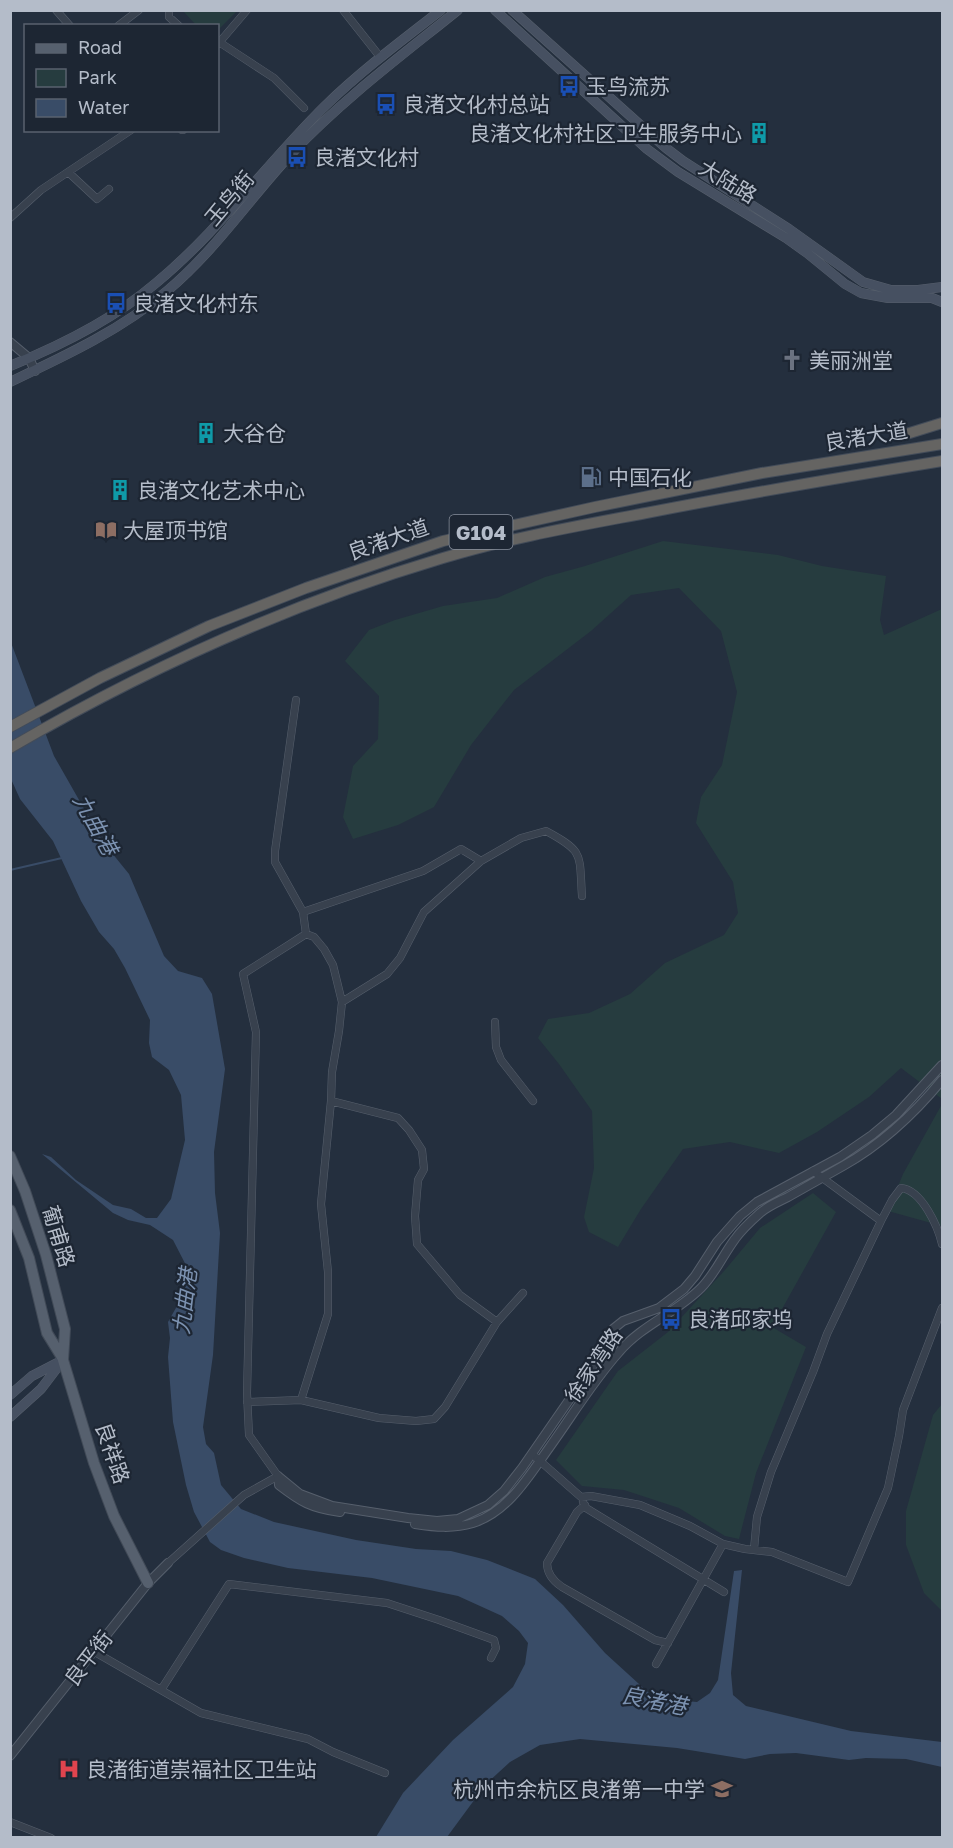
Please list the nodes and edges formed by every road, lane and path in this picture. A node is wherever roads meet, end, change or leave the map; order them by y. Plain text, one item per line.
1 (56, 10) edge
2 (139, 10) edge
3 (169, 10) edge
4 (247, 10) edge
5 (343, 10) edge
6 (441, 10) edge
7 (458, 10) edge
8 (495, 10) edge
9 (512, 10) edge
10 (68, 24) edge
11 (121, 24) edge
12 (177, 24) edge
13 (219, 42) edge
14 (219, 44) edge
15 (377, 52) dead end
16 (304, 108) dead end
17 (128, 132) edge
18 (68, 172) junction
19 (109, 189) dead end
20 (10, 218) edge
21 (942, 286) edge
22 (942, 302) edge
23 (10, 342) edge
24 (29, 358) junction
25 (10, 366) edge
26 (35, 371) junction
27 (10, 382) edge
28 (942, 423) edge
29 (900, 436) dead end
30 (942, 444) edge
31 (942, 461) edge
32 (296, 700) dead end
33 (10, 727) edge
34 (10, 748) edge
35 (481, 861) junction
36 (582, 896) dead end
37 (303, 912) junction
38 (306, 934) junction
39 (342, 1002) junction
40 (495, 1022) dead end
41 (942, 1065) edge
42 (942, 1080) edge
43 (331, 1101) junction
44 (533, 1101) dead end
45 (10, 1156) edge
46 (813, 1171) junction
47 (821, 1178) junction
48 (10, 1210) edge
49 (881, 1221) junction
50 (942, 1244) edge
51 (523, 1293) dead end
52 (942, 1308) edge
53 (497, 1322) junction
54 (65, 1329) joint
55 (63, 1360) junction
56 (10, 1395) edge
57 (301, 1400) junction
58 (247, 1402) junction
59 (10, 1417) edge
60 (532, 1454) junction
61 (540, 1461) junction
62 (278, 1476) junction
63 (581, 1497) junction
64 (585, 1506) junction
65 (723, 1544) junction
66 (754, 1549) junction
67 (168, 1563) joint
68 (704, 1580) junction
69 (147, 1583) junction
70 (724, 1592) dead end
71 (668, 1643) junction
72 (93, 1651) junction
73 (491, 1658) dead end
74 (656, 1664) dead end
75 (161, 1690) junction
76 (10, 1756) edge
77 (385, 1773) dead end
78 (10, 1822) edge
79 (51, 1838) edge

1 - 10 street
2 - 11 street
3 - 12 street
4 - 13 street
5 - 15 street
6 - 24 main road, 玉鸟街
7 - 26 main road, 玉鸟街
8 - 22 main road, 大陆路
9 - 21 main road, 大陆路
14 - 16 street
17 - 18 street
18 - 19 street
18 - 20 street
23 - 24 street
24 - 25 main road, 玉鸟街
24 - 26 street
26 - 27 main road, 玉鸟街
28 - 29 highway
30 - 33 highway, 良渚大道 / G104
31 - 34 highway, 良渚大道 / G104
32 - 37 street
35 - 36 street
35 - 37 street
35 - 39 street
37 - 38 street
38 - 39 street
38 - 58 street, 徐家湾路
39 - 43 street
40 - 44 street
41 - 46 street, 徐家湾路
42 - 47 street, 徐家湾路
43 - 53 street
43 - 57 street
45 - 54 main road, 葡甫路
46 - 47 street
46 - 60 street, 徐家湾路
47 - 49 street
47 - 61 street, 徐家湾路
48 - 55 main road, 葡甫路
49 - 50 street
49 - 66 street
51 - 53 street
52 - 66 street
53 - 57 street
54 - 55 main road, 良祥路
55 - 56 main road
55 - 59 main road
55 - 69 main road, 良祥路
57 - 58 street
58 - 62 street, 徐家湾路
60 - 61 street
60 - 62 street, 徐家湾路
61 - 62 street, 徐家湾路
61 - 63 street
62 - 67 street
63 - 64 street
63 - 65 street
64 - 68 street
64 - 71 street
65 - 66 street
65 - 68 street
67 - 69 street, 良平街
68 - 70 street
68 - 71 street
69 - 72 street, 良平街
71 - 74 street
72 - 75 street
72 - 76 street, 良平街
73 - 75 street
75 - 77 street
78 - 79 street

